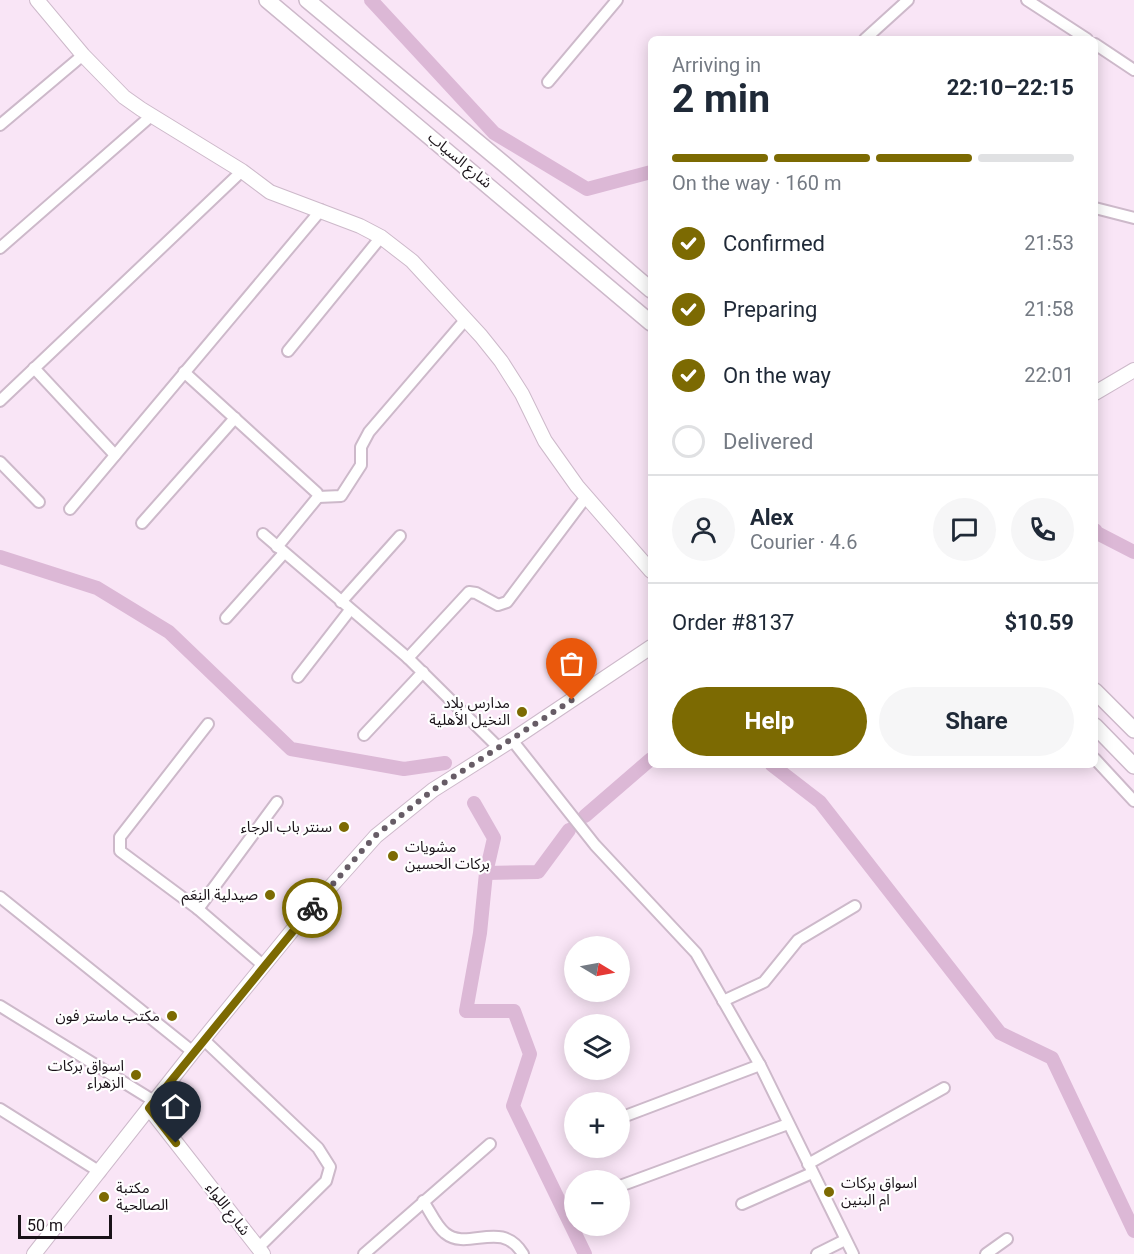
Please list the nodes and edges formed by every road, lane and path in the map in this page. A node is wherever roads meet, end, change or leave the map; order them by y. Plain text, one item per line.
1 (38, 0) edge
2 (267, 0) edge
3 (307, 0) edge
4 (617, 0) edge
5 (908, 0) edge
6 (1027, 0) edge
7 (868, 36) edge
8 (1082, 36) edge
9 (1098, 46) edge
10 (83, 55) junction
11 (1134, 70) edge
12 (548, 82) dead end
13 (151, 116) junction
14 (0, 125) edge
15 (242, 171) junction
16 (1098, 209) edge
17 (321, 210) junction
18 (1134, 218) edge
19 (381, 237) junction
20 (0, 248) edge
21 (648, 287) edge
22 (466, 319) junction
23 (648, 319) edge
24 (288, 351) dead end
25 (34, 368) junction
26 (1134, 370) edge
27 (184, 372) junction
28 (1098, 391) edge
29 (0, 401) edge
30 (235, 418) junction
31 (115, 455) junction
32 (0, 462) edge
33 (586, 496) junction
34 (318, 497) junction
35 (39, 502) dead end
36 (70, 509) dead end
37 (142, 523) dead end
38 (263, 534) dead end
39 (400, 536) dead end
40 (281, 550) junction
41 (648, 567) edge
42 (340, 602) junction
43 (350, 610) junction
44 (226, 618) dead end
45 (648, 649) edge
46 (408, 658) junction
47 (423, 672) junction
48 (298, 677) dead end
49 (1098, 694) edge
50 (208, 724) dead end
51 (1098, 729) edge
52 (1134, 730) edge
53 (364, 735) dead end
54 (512, 740) junction
55 (499, 748) junction
56 (1098, 762) edge
57 (1134, 766) edge
58 (1134, 801) edge
59 (277, 802) dead end
60 (0, 897) edge
61 (855, 906) dead end
62 (198, 909) junction
63 (264, 966) junction
64 (723, 1000) junction
65 (0, 1006) edge
66 (204, 1040) junction
67 (193, 1052) junction
68 (760, 1065) junction
69 (944, 1088) dead end
70 (152, 1105) junction
71 (0, 1109) edge
72 (630, 1114) edge
73 (788, 1124) junction
74 (489, 1144) dead end
75 (810, 1169) junction
76 (100, 1172) junction
77 (630, 1182) edge
78 (423, 1201) junction
79 (741, 1204) dead end
80 (1006, 1239) dead end
81 (845, 1240) junction
82 (260, 1251) edge
83 (34, 1254) edge
84 (364, 1254) edge
85 (523, 1254) edge
86 (817, 1254) edge
87 (853, 1254) edge
88 (986, 1254) edge

1 - 10 street
2 - 23 main road, شارع السياب
3 - 21 main road, شارع السياب
4 - 12 street
5 - 7 street
6 - 8 street
9 - 11 street
10 - 13 street
10 - 14 street
13 - 15 street
13 - 20 street
15 - 17 street
15 - 25 street
16 - 18 street
17 - 19 street
17 - 27 street
19 - 22 street
19 - 24 street
22 - 33 street
22 - 34 street
25 - 29 street
25 - 31 street
26 - 28 street
27 - 30 street
27 - 31 street
30 - 34 street
30 - 37 street
31 - 36 street
32 - 35 street
33 - 41 street
33 - 46 street
34 - 40 street
38 - 40 street
39 - 42 street
40 - 42 street
40 - 44 street
42 - 43 street
43 - 46 street
43 - 48 street
45 - 54 street
46 - 47 street
47 - 53 street
47 - 55 street
49 - 52 main road
50 - 62 street
51 - 57 main road
54 - 55 street
54 - 64 street
55 - 63 street
56 - 58 street
59 - 62 street
60 - 67 street
61 - 64 street
62 - 63 street
63 - 66 street
64 - 68 street
65 - 70 street
66 - 67 street
66 - 82 street
67 - 70 street
68 - 72 street
68 - 73 street
69 - 75 street
70 - 76 street
70 - 82 street, شارع اللواء
71 - 76 street
73 - 75 street
73 - 77 street
74 - 78 street
75 - 79 street
75 - 81 street
76 - 83 street
78 - 84 street
78 - 85 street
80 - 88 street
81 - 86 street
81 - 87 street

